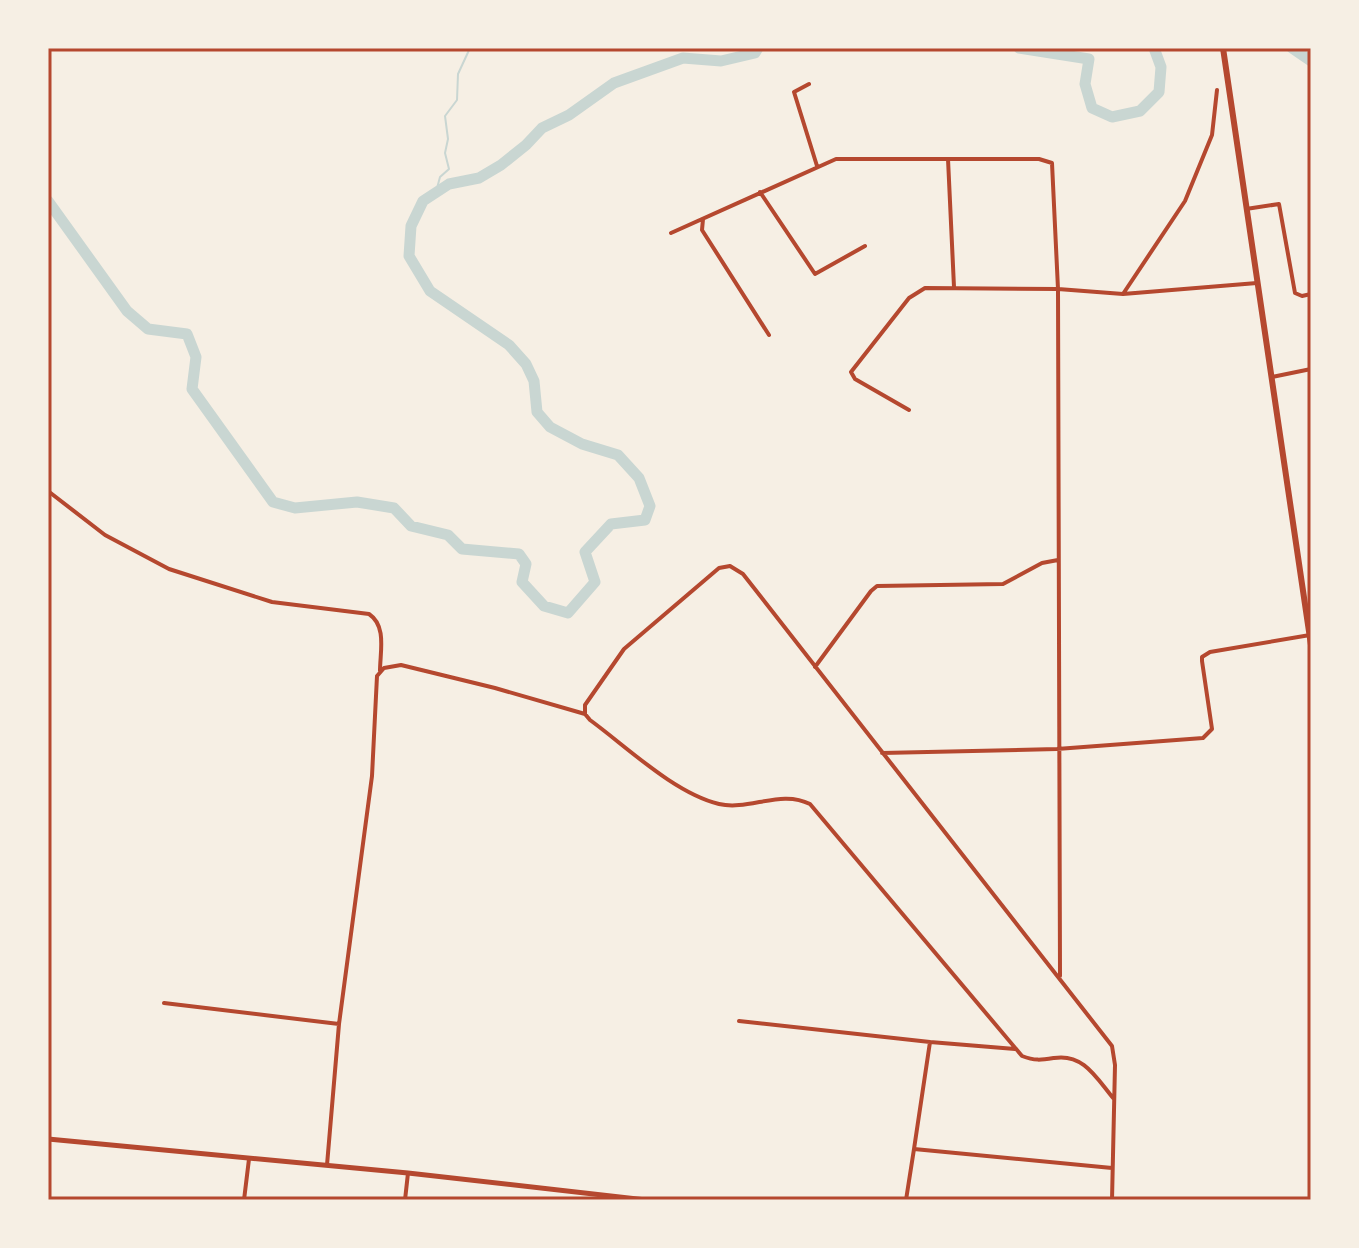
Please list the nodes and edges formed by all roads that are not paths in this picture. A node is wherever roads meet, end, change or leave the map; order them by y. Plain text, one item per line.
1 (1223, 48) edge
2 (809, 84) dead end
3 (1217, 90) dead end
4 (948, 159) junction
5 (817, 166) junction
6 (760, 192) junction
7 (1246, 209) junction
8 (703, 219) junction
9 (671, 233) dead end
10 (865, 246) dead end
11 (1257, 283) junction
12 (954, 287) junction
13 (1058, 289) junction
14 (1123, 294) junction
15 (1311, 294) edge
16 (769, 335) dead end
17 (1311, 369) edge
18 (1272, 377) junction
19 (909, 410) dead end
20 (48, 491) edge
21 (1058, 560) junction
22 (1309, 620) edge
23 (1310, 635) edge
24 (1311, 645) edge
25 (815, 667) junction
26 (380, 671) junction
27 (585, 714) junction
28 (1057, 749) junction
29 (882, 753) junction
30 (1060, 976) junction
31 (164, 1003) dead end
32 (739, 1021) dead end
33 (339, 1024) junction
34 (930, 1042) junction
35 (1016, 1049) junction
36 (1114, 1099) junction
37 (48, 1139) edge
38 (914, 1149) junction
39 (249, 1159) junction
40 (327, 1167) junction
41 (1112, 1168) junction
42 (408, 1173) junction
43 (579, 1196) edge
44 (244, 1200) edge
45 (405, 1200) edge
46 (646, 1200) edge
47 (906, 1200) edge
48 (1112, 1200) edge

1 - 7 highway
2 - 5 street
3 - 14 street
4 - 5 street
4 - 12 street
4 - 13 street
5 - 6 street
6 - 8 street
6 - 10 street
7 - 11 highway
7 - 15 street
8 - 9 street
8 - 16 street
11 - 14 street
11 - 18 highway
12 - 13 street
12 - 19 street
13 - 14 street
13 - 21 street
17 - 18 street
18 - 22 highway
20 - 26 street
21 - 25 street
21 - 28 street
22 - 23 highway
23 - 24 highway
23 - 28 street
25 - 27 street
25 - 29 street
26 - 27 street
26 - 33 street
27 - 35 street
28 - 29 street
28 - 30 street
29 - 30 street
30 - 36 street
31 - 33 street
32 - 34 street
33 - 40 street
34 - 35 street
34 - 38 street
35 - 36 street
36 - 41 street
37 - 39 street
38 - 41 street
38 - 47 street
39 - 40 street
39 - 44 street
40 - 42 street
41 - 48 street
42 - 43 street
42 - 45 street
43 - 46 street

